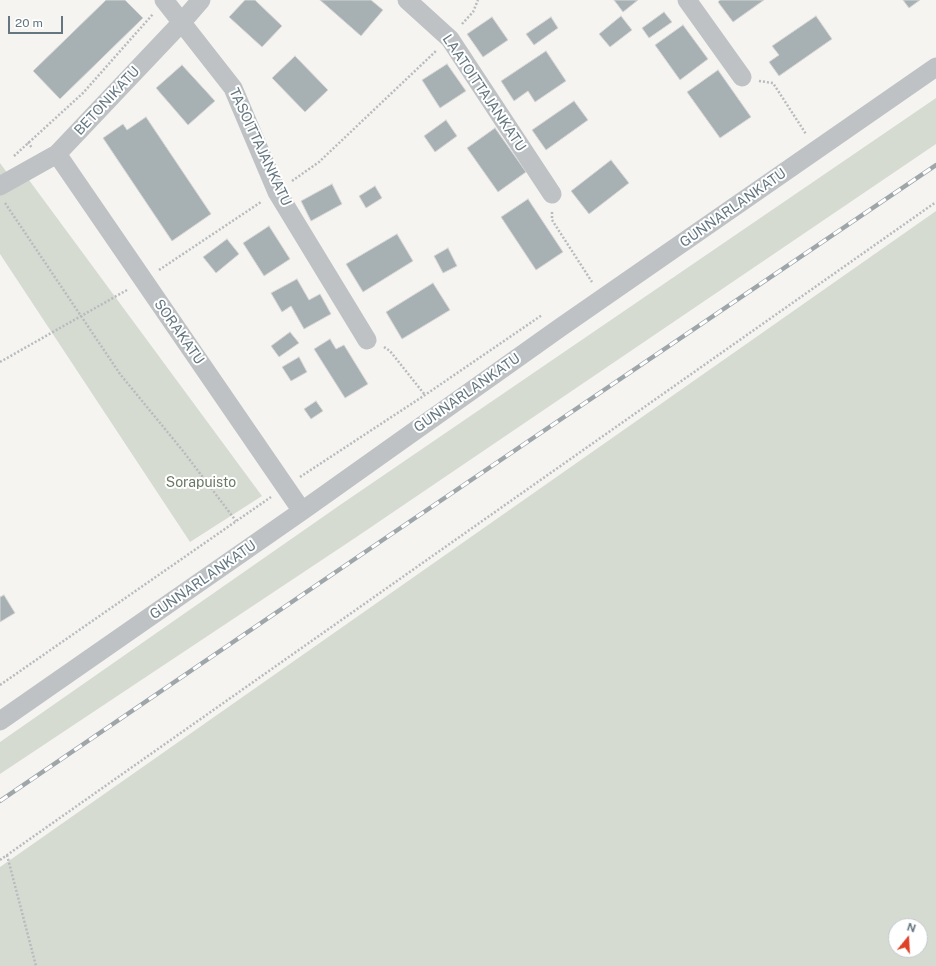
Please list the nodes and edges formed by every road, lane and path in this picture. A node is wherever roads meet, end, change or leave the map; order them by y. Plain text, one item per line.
1 (164, 0) edge
2 (200, 0) edge
3 (407, 0) edge
4 (478, 0) edge
5 (687, 0) edge
6 (182, 22) junction
7 (450, 39) junction
8 (936, 67) edge
9 (742, 77) joint
10 (813, 131) dead end
11 (57, 154) junction
12 (11, 158) dead end
13 (277, 192) junction
14 (552, 194) joint
15 (2, 195) edge
16 (936, 202) edge
17 (144, 281) junction
18 (585, 286) dead end
19 (547, 312) dead end
20 (81, 316) junction
21 (367, 340) joint
22 (0, 362) edge
23 (425, 395) junction
24 (286, 487) junction
25 (302, 511) junction
26 (236, 521) junction
27 (0, 685) edge
28 (0, 721) edge
29 (7, 855) junction
30 (0, 860) edge
31 (36, 966) edge

1 - 6 street, TASOITTAJANKATU
1 - 12 path
2 - 6 street, BETONIKATU
3 - 7 street, LAATOITTAJANKATU
4 - 7 path
5 - 9 street
6 - 11 street, BETONIKATU
6 - 13 street, TASOITTAJANKATU
7 - 13 path
7 - 14 street, LAATOITTAJANKATU
8 - 25 street, GUNNARLANKATU
9 - 10 path
11 - 15 street, BETONIKATU
11 - 17 street, SORAKATU
13 - 17 path
13 - 21 street, TASOITTAJANKATU
14 - 18 path
15 - 20 path
16 - 29 path
17 - 20 path
17 - 24 street, SORAKATU
19 - 23 path
20 - 22 path
20 - 26 path
21 - 23 path
23 - 24 path
24 - 25 street, SORAKATU
24 - 26 path
25 - 28 street, GUNNARLANKATU
26 - 27 path
29 - 30 path
29 - 31 path

